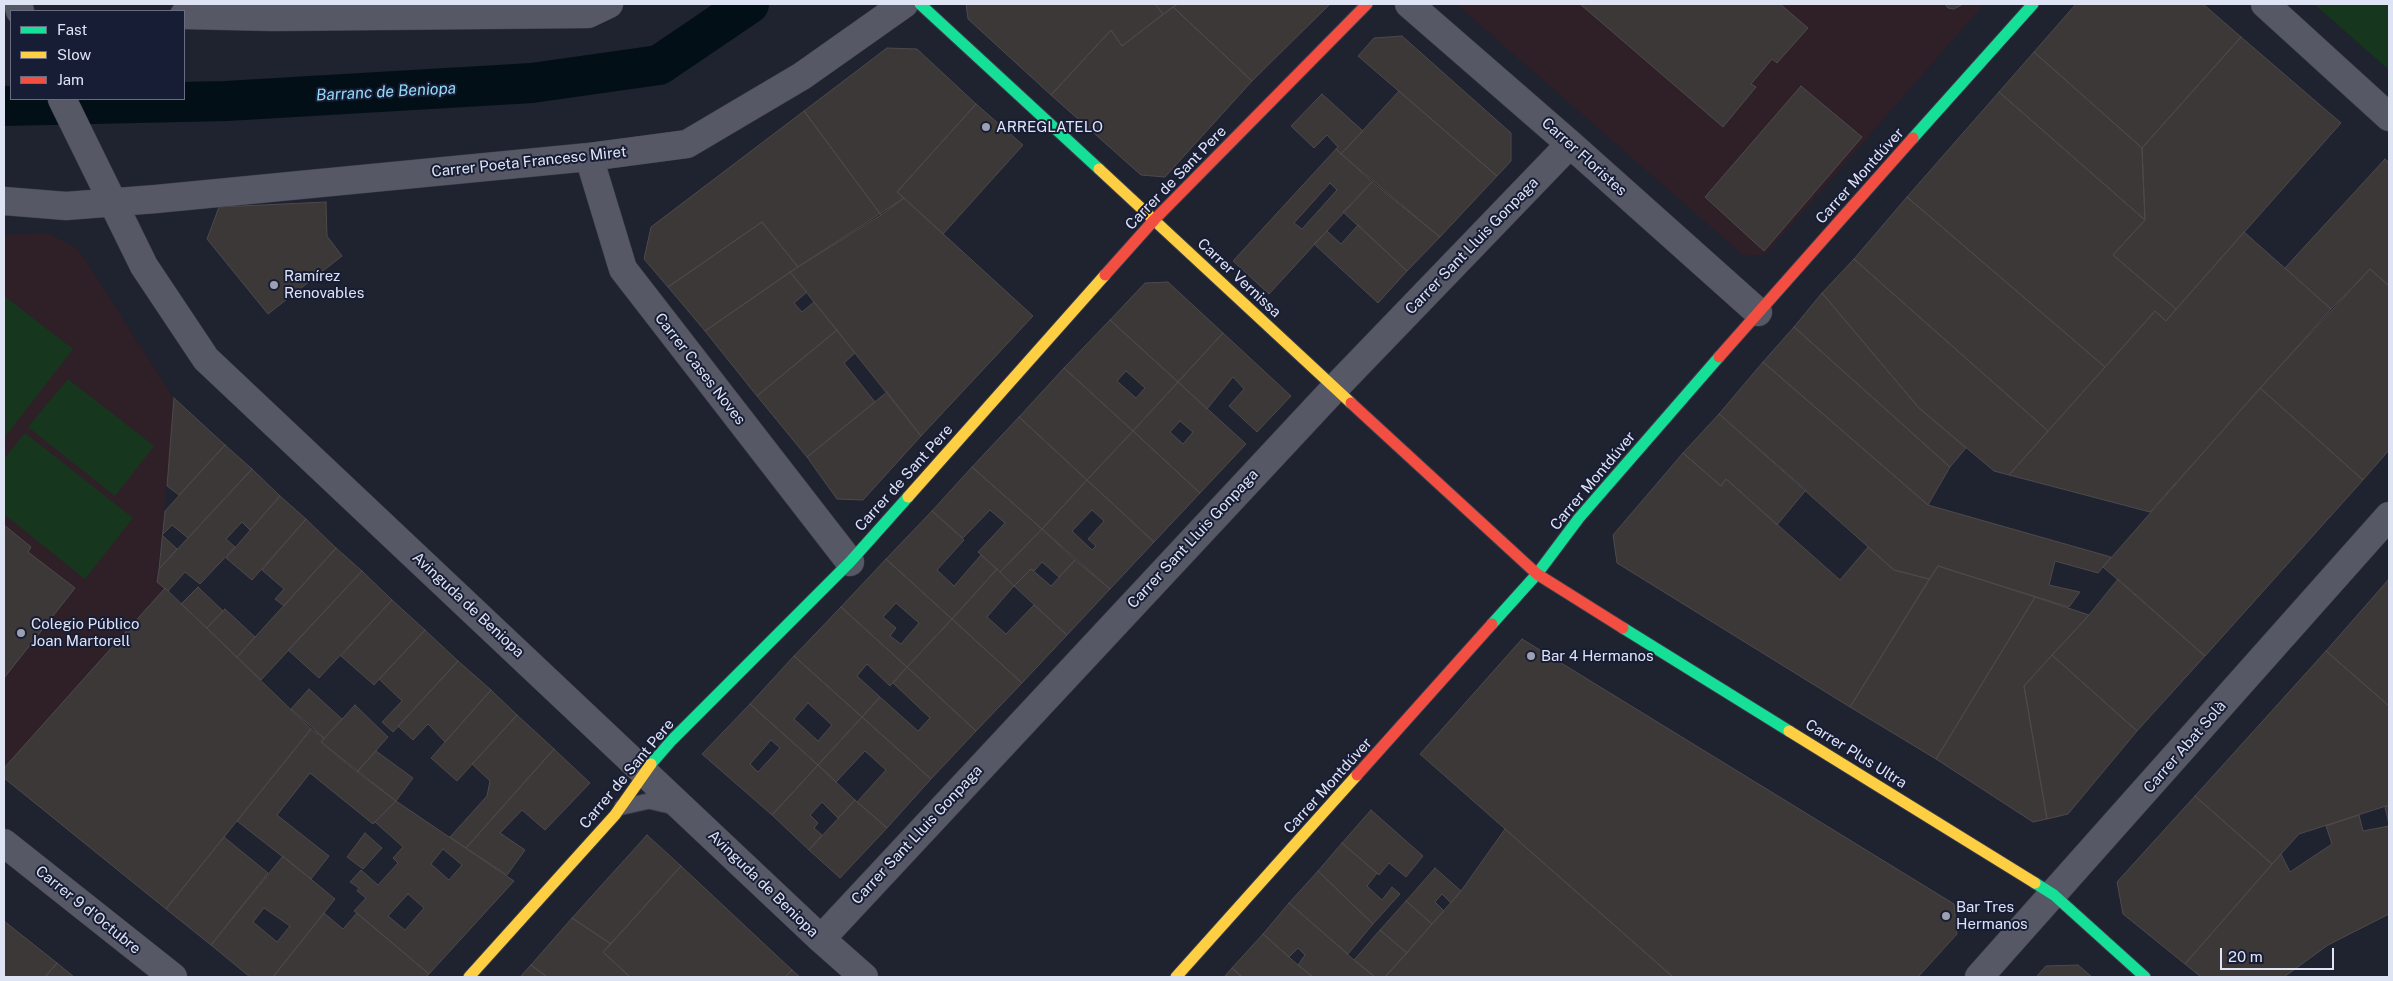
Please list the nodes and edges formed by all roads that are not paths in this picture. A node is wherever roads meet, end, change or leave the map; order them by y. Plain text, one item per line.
1 (609, 4) edge
2 (904, 4) edge
3 (920, 4) edge
4 (1367, 4) edge
5 (1409, 4) edge
6 (2033, 4) edge
7 (2264, 4) edge
8 (185, 15) edge
9 (62, 100) edge
10 (2389, 117) edge
11 (1570, 144) junction
12 (588, 157) junction
13 (4, 201) edge
14 (113, 202) junction
15 (1156, 219) junction
16 (1758, 312) junction
17 (1335, 388) junction
18 (2389, 516) edge
19 (850, 562) junction
20 (1538, 574) junction
21 (645, 772) junction
22 (622, 807) junction
23 (686, 810) junction
24 (4, 843) edge
25 (2054, 895) junction
26 (821, 939) junction
27 (173, 977) edge
28 (469, 977) edge
29 (864, 977) edge
30 (1176, 977) edge
31 (1980, 977) edge
32 (2145, 977) edge

1 - 8 street
2 - 12 street, Carrer Poeta Francesc Miret
3 - 15 street, Carrer Vernissa
4 - 15 street, Carrer de Sant Pere
5 - 11 street, Carrer Floristes
6 - 16 street, Carrer Montdúver
7 - 10 street
9 - 14 street, Avinguda de Beniopa
11 - 16 street, Carrer Floristes
11 - 17 street, Carrer Sant Lluis Gonpaga
12 - 14 street, Carrer Poeta Francesc Miret
12 - 19 street, Carrer Cases Noves
13 - 14 street, Carrer Poeta Francesc Miret
14 - 21 street, Avinguda de Beniopa
15 - 17 street, Carrer Vernissa
15 - 19 street, Carrer de Sant Pere
16 - 20 street, Carrer Montdúver
17 - 20 street, Carrer Vernissa
17 - 26 street, Carrer Sant Lluis Gonpaga
18 - 25 street, Carrer Abat Solà
19 - 21 street, Carrer de Sant Pere
20 - 25 street, Carrer Plus Ultra
20 - 30 street, Carrer Montdúver
21 - 22 street, Carrer de Sant Pere
21 - 23 street, Avinguda de Beniopa
22 - 23 lane
22 - 28 street, Carrer de Sant Pere
23 - 26 street, Avinguda de Beniopa
24 - 27 street, Carrer 9 d'Octubre
25 - 31 street, Carrer Abat Solà
25 - 32 street, Carrer Plus Ultra
26 - 29 street, Avinguda de Beniopa

